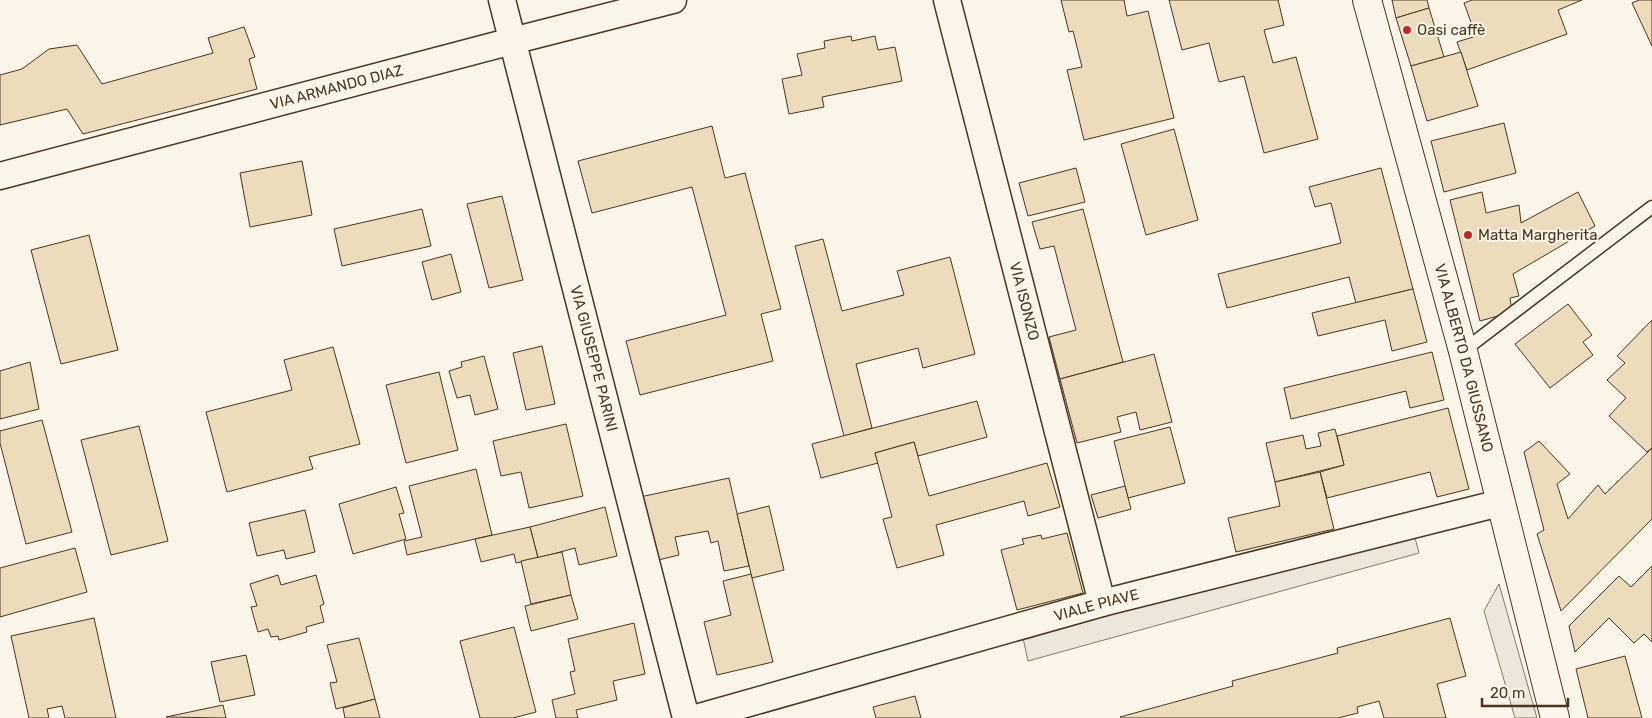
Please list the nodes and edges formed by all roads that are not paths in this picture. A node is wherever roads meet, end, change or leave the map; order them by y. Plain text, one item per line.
1 (502, 0) edge
2 (673, 0) edge
3 (947, 0) edge
4 (1367, 0) edge
5 (512, 41) junction
6 (0, 176) edge
7 (1652, 207) edge
8 (1463, 351) junction
9 (1500, 503) junction
10 (1102, 603) junction
11 (686, 718) edge
12 (696, 718) edge
13 (1554, 718) edge

1 - 5 street, VIA GIUSEPPE PARINI
2 - 5 street, VIA ARMANDO DIAZ
3 - 10 street, VIA ISONZO
4 - 8 street, VIA ALBERTO DA GIUSSANO
5 - 6 street, VIA ARMANDO DIAZ
5 - 11 street, VIA GIUSEPPE PARINI
7 - 8 lane
8 - 9 street, VIA ALBERTO DA GIUSSANO
9 - 10 street, VIALE PIAVE
9 - 13 street, VIA ALBERTO DA GIUSSANO
10 - 12 street, VIALE PIAVE

